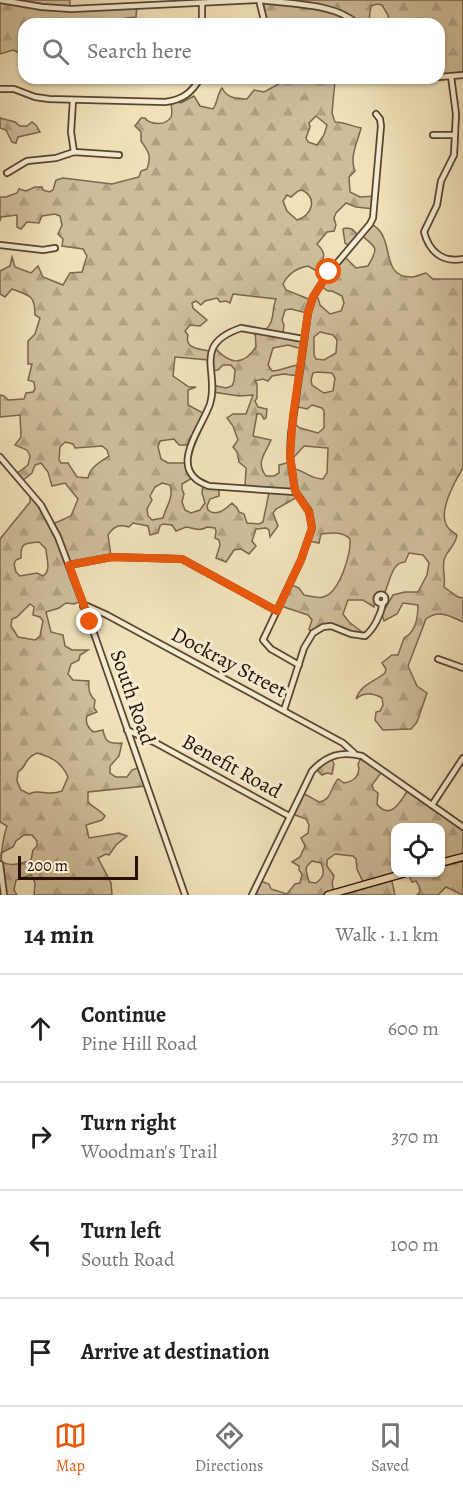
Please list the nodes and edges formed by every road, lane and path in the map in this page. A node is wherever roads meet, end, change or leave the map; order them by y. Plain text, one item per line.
1 (0, 0) edge
2 (258, 0) edge
3 (194, 2) edge
4 (202, 4) junction
5 (202, 18) edge
6 (263, 18) edge
7 (349, 18) edge
8 (463, 75) edge
9 (445, 76) edge
10 (451, 76) junction
11 (196, 84) edge
12 (0, 89) edge
13 (73, 100) junction
14 (376, 114) dead end
15 (433, 135) dead end
16 (455, 135) junction
17 (74, 152) junction
18 (119, 155) dead end
19 (7, 172) dead end
20 (0, 245) edge
21 (55, 248) dead end
22 (463, 259) edge
23 (303, 339) junction
24 (0, 457) edge
25 (296, 492) junction
26 (69, 565) junction
27 (382, 603) dead end
28 (83, 606) junction
29 (277, 611) junction
30 (438, 659) dead end
31 (299, 665) junction
32 (463, 668) edge
33 (284, 710) junction
34 (127, 730) junction
35 (355, 754) junction
36 (463, 758) edge
37 (432, 805) junction
38 (289, 816) junction
39 (463, 828) edge
40 (463, 857) edge
41 (445, 862) edge
42 (0, 864) edge
43 (394, 877) edge
44 (4, 895) edge
45 (185, 895) edge
46 (252, 895) edge
47 (328, 895) edge

1 - 3 street
2 - 4 street
2 - 6 street
2 - 7 street
3 - 4 street
4 - 5 street
8 - 10 street
9 - 10 street
10 - 16 street
11 - 13 street
12 - 13 street
13 - 17 street
14 - 23 street
15 - 16 street
16 - 22 street
17 - 18 street
17 - 19 street
20 - 21 street
23 - 25 street
23 - 25 street
24 - 26 street, South Road
25 - 29 street
26 - 28 street, South Road
26 - 29 street
27 - 31 street
28 - 33 street, Dockray Street
28 - 34 street, South Road
29 - 31 street
30 - 32 street
31 - 33 street
33 - 35 street, Dockray Street
34 - 38 street, Benefit Road
34 - 45 street, South Road
35 - 37 street, Dockray Street
35 - 38 street
36 - 37 street
37 - 39 street, Dockray Street
38 - 46 street
40 - 41 main road
42 - 44 street
43 - 47 main road

